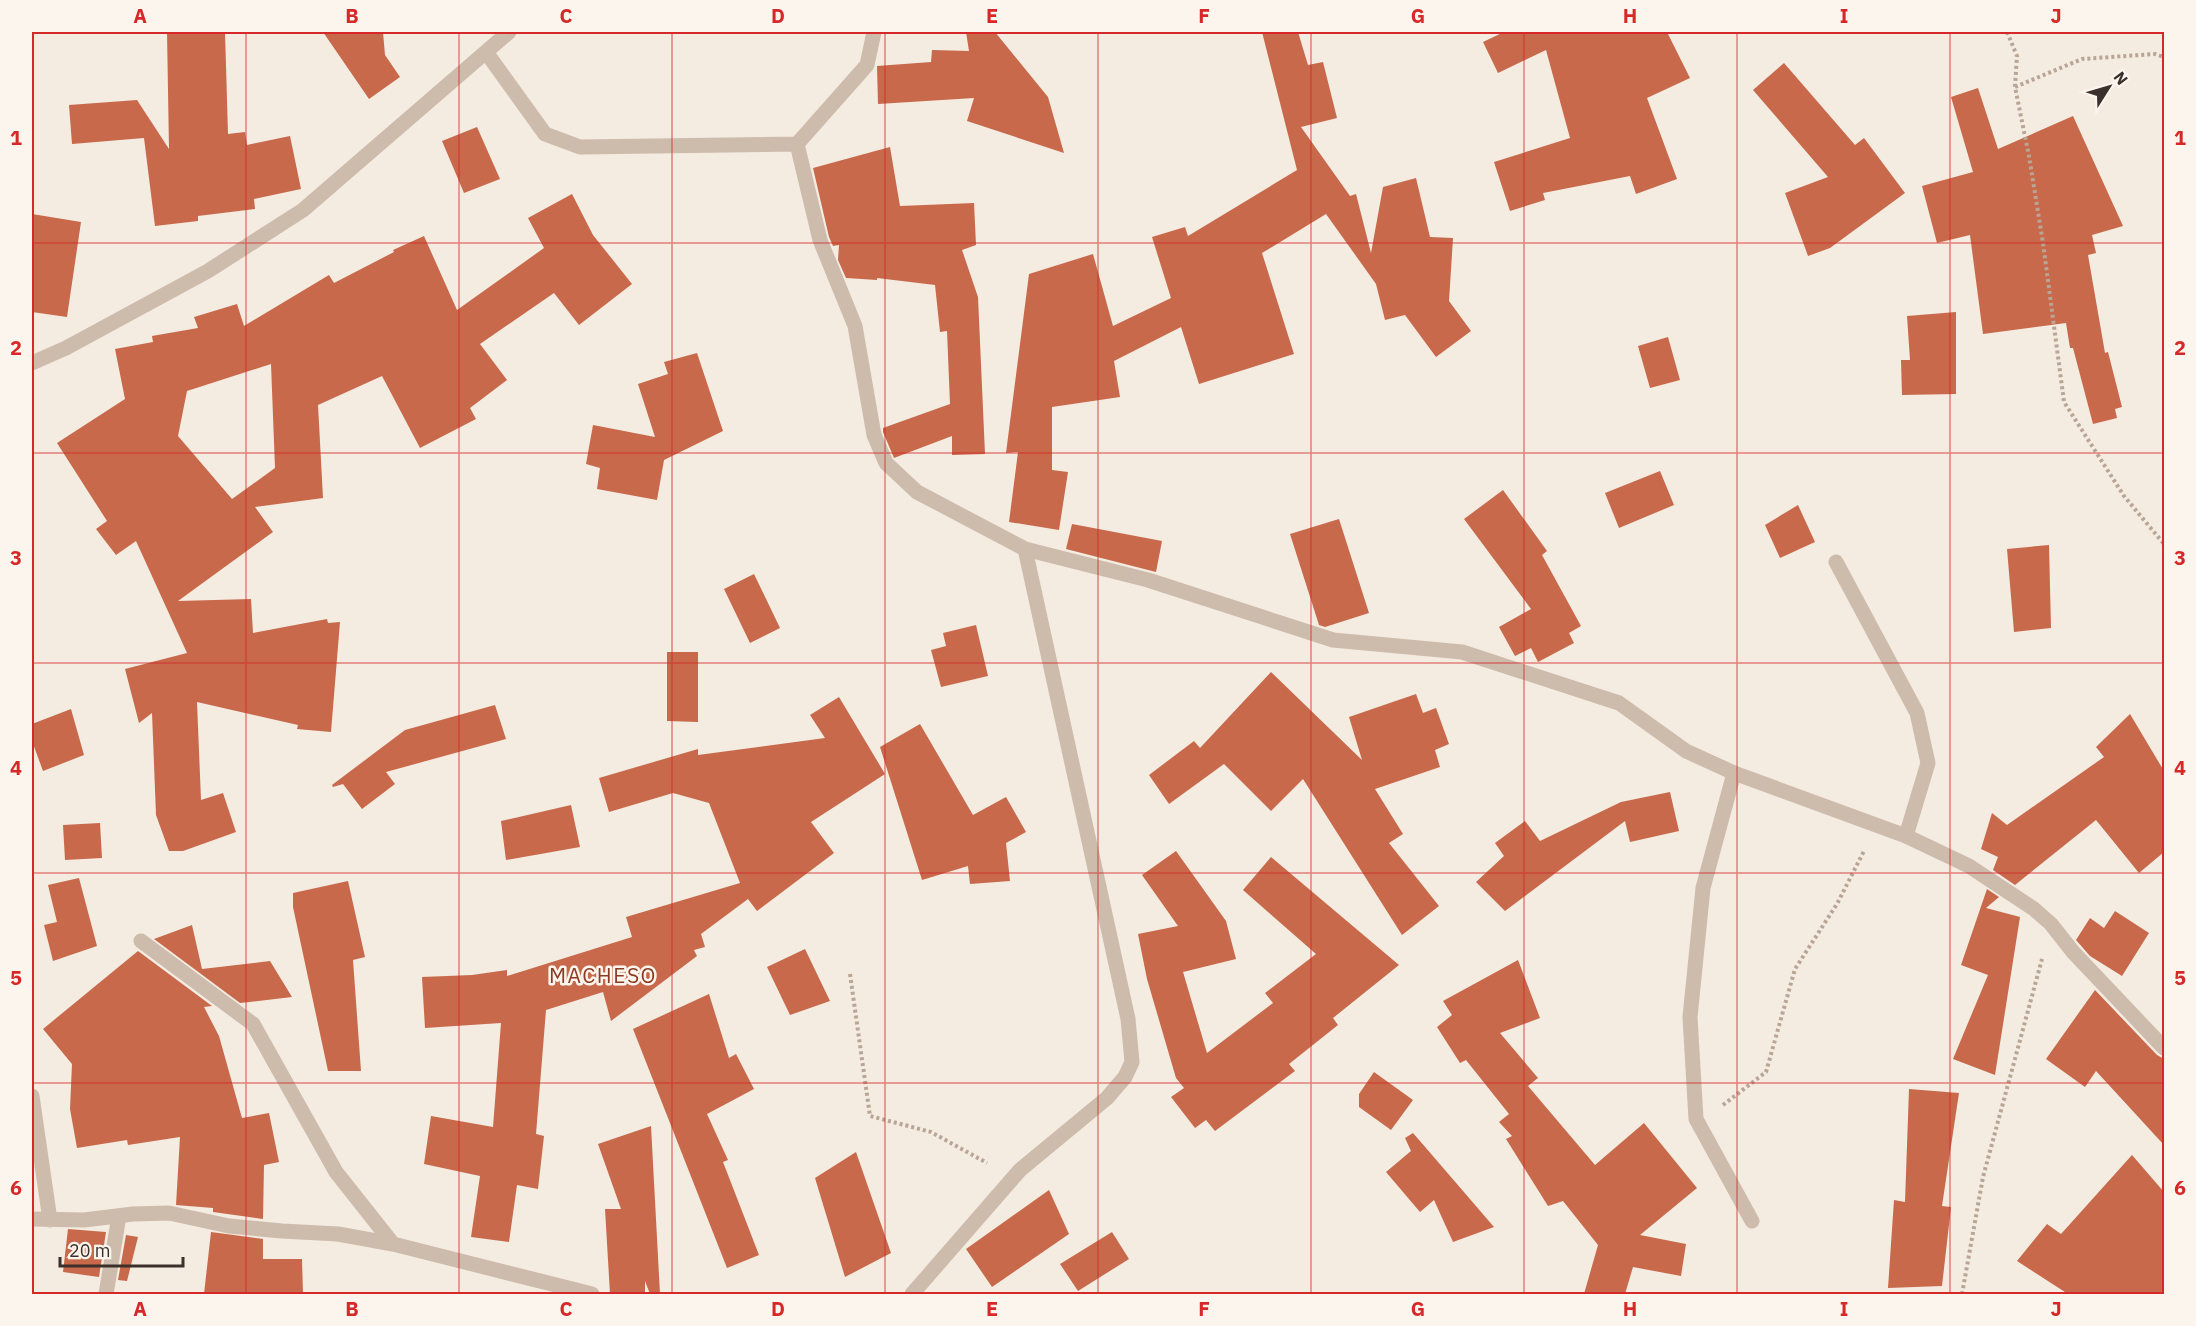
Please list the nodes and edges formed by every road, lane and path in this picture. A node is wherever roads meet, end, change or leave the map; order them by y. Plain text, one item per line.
1 (509, 32) edge
2 (874, 32) edge
3 (2007, 32) edge
4 (486, 52) junction
5 (2164, 57) edge
6 (2015, 87) junction
7 (796, 144) junction
8 (32, 363) edge
9 (2164, 544) edge
10 (1025, 549) junction
11 (1836, 562) dead end
12 (1734, 773) junction
13 (1877, 826) junction
14 (1906, 836) junction
15 (2051, 924) junction
16 (141, 941) dead end
17 (850, 974) dead end
18 (2164, 1048) edge
19 (32, 1096) edge
20 (1698, 1124) junction
21 (1014, 1177) junction
22 (119, 1216) junction
23 (32, 1220) edge
24 (50, 1220) junction
25 (1752, 1221) dead end
26 (393, 1244) junction
27 (106, 1294) edge
28 (592, 1294) edge
29 (912, 1294) edge
30 (1962, 1294) edge

1 - 4 street
2 - 7 street
3 - 6 path
4 - 7 street
4 - 8 street
5 - 6 path
6 - 9 path
7 - 10 street
10 - 12 street
10 - 21 street
11 - 14 street
12 - 13 street
12 - 20 street
13 - 14 street
13 - 20 path
14 - 15 street
15 - 18 street
15 - 30 path
16 - 26 street
17 - 21 path
19 - 24 street
20 - 25 street
21 - 29 street
22 - 24 street
22 - 26 street
22 - 27 street
23 - 24 street
26 - 28 street

